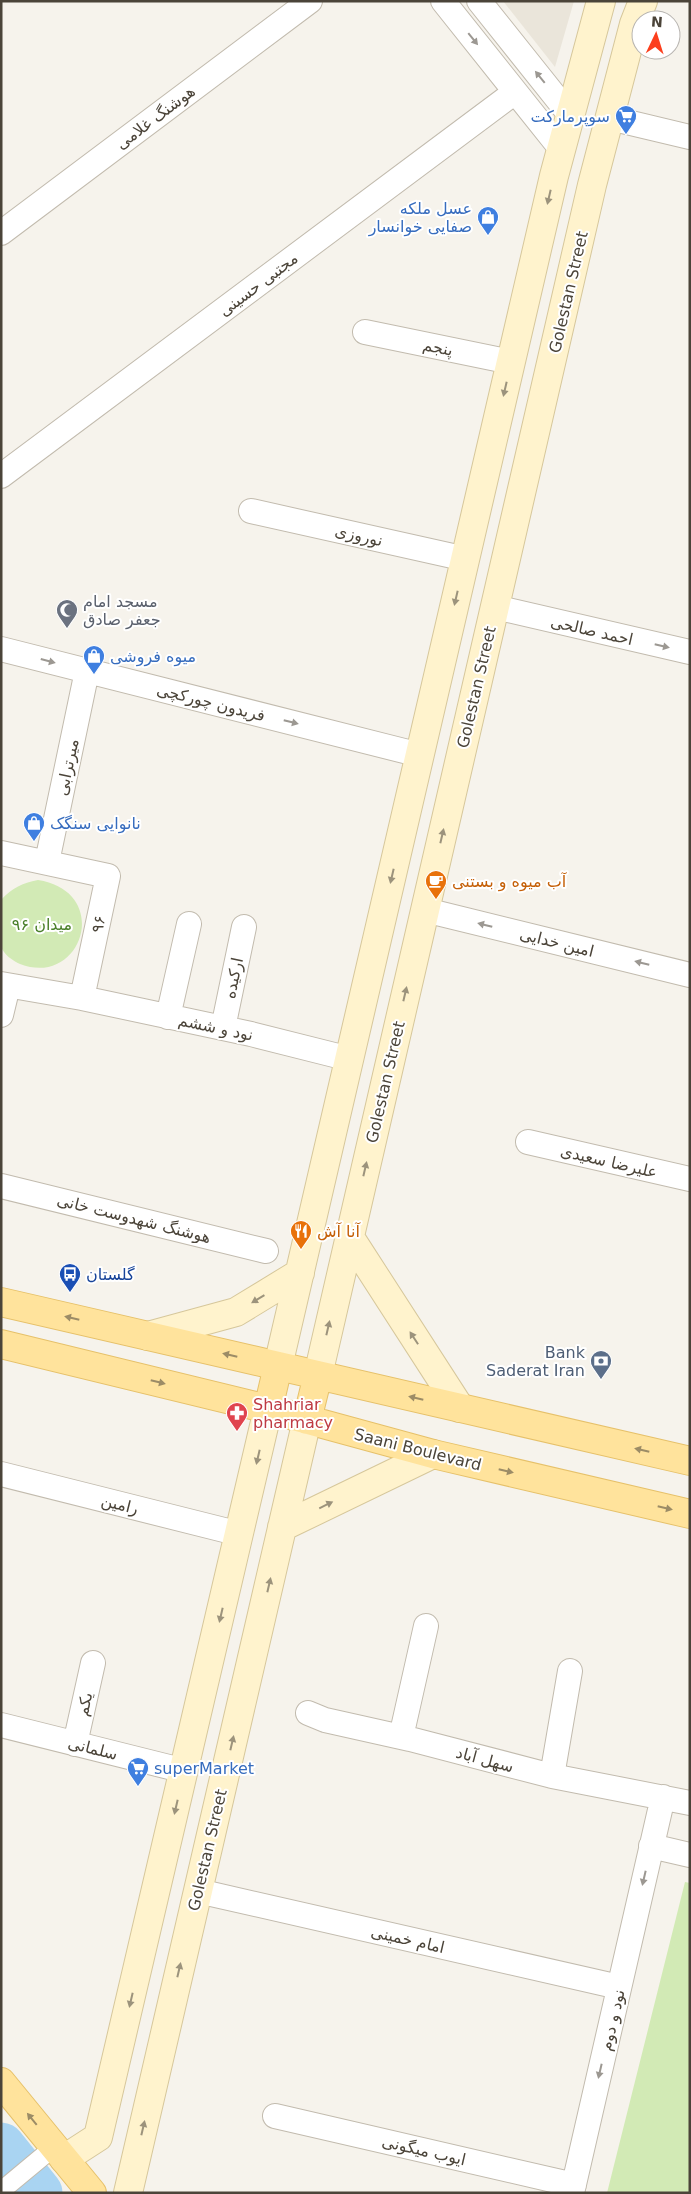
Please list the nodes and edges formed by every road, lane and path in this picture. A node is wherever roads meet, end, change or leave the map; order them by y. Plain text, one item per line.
1 (310, 1) edge
2 (443, 1) edge
3 (479, 1) edge
4 (601, 1) edge
5 (643, 1) edge
6 (515, 92) junction
7 (570, 115) junction
8 (610, 118) junction
9 (690, 137) edge
10 (561, 149) junction
11 (1, 233) edge
12 (364, 332) dead end
13 (511, 362) junction
14 (1, 476) edge
15 (252, 511) dead end
16 (466, 559) junction
17 (495, 607) junction
18 (1, 649) edge
19 (690, 652) edge
20 (87, 671) junction
21 (420, 755) junction
22 (1, 853) edge
23 (47, 862) junction
24 (425, 910) junction
25 (189, 924) dead end
26 (244, 927) dead end
27 (690, 975) edge
28 (5, 985) edge
29 (82, 998) junction
30 (1, 1016) edge
31 (168, 1017) junction
32 (223, 1028) junction
33 (350, 1059) junction
34 (528, 1142) dead end
35 (690, 1179) edge
36 (1, 1186) edge
37 (349, 1236) junction
38 (266, 1251) dead end
39 (300, 1274) junction
40 (1, 1302) edge
41 (148, 1336) junction
42 (1, 1344) edge
43 (1, 1360) edge
44 (278, 1366) junction
45 (110, 1370) junction
46 (318, 1375) junction
47 (460, 1408) junction
48 (268, 1409) junction
49 (307, 1420) junction
50 (433, 1454) junction
51 (690, 1461) edge
52 (1, 1474) edge
53 (690, 1514) edge
54 (282, 1527) junction
55 (240, 1534) junction
56 (426, 1626) dead end
57 (93, 1663) dead end
58 (570, 1671) dead end
59 (308, 1712) dead end
60 (1, 1725) edge
61 (401, 1737) junction
62 (75, 1744) junction
63 (185, 1771) junction
64 (552, 1776) junction
65 (663, 1797) junction
66 (690, 1803) edge
67 (651, 1846) junction
68 (690, 1855) edge
69 (198, 1890) junction
70 (619, 1987) junction
71 (1, 2082) edge
72 (275, 2116) dead end
73 (98, 2137) junction
74 (59, 2153) junction
75 (135, 2164) junction
76 (573, 2189) edge
77 (87, 2190) edge
78 (1, 2191) edge
79 (128, 2193) edge

1 - 11 street, هوشنگ غلامی
2 -> 6 street
7 -> 3 street
4 - 7 main road
5 - 8 main road, Golestan Street
6 - 10 street
6 - 14 street, مجتبی حسینی
7 - 8 main road
7 - 10 main road
8 - 9 street
8 - 10 main road
8 - 17 main road, Golestan Street
10 -> 13 main road
12 - 13 street, پنجم
13 -> 16 main road
15 - 16 street, نوروزی
16 -> 21 main road
17 -> 19 street, احمد صالحی
24 -> 17 main road, Golestan Street
18 -> 20 street, فریدون چورکچی
20 -> 21 street, فریدون چورکچی
20 - 23 street, میرترابی
21 -> 33 main road
22 - 23 street, ۹۶
23 - 29 street, ۹۶
27 -> 24 street, امین خدایی
37 -> 24 main road, Golestan Street
25 - 31 street
26 - 32 street, ارکیده
28 - 29 street
28 - 30 street
29 - 31 street, نود و ششم
31 - 32 street, نود و ششم
32 - 33 street, نود و ششم
33 - 39 main road
34 - 35 street, علیرضا سعیدی
36 - 38 street, هوشنگ شهدوست خانی
46 -> 37 main road, Golestan Street
47 -> 37 main road
39 -> 41 main road
39 - 44 main road
41 -> 40 main road
44 -> 41 main road
42 - 45 main road, Saani Boulevard
43 - 45 main road
44 - 46 main road
44 - 48 main road
45 -> 48 main road, Saani Boulevard
47 -> 46 main road
46 - 49 main road
51 -> 47 main road
48 - 49 main road, Saani Boulevard
48 -> 55 main road
49 - 50 main road, Saani Boulevard
49 - 54 main road, Golestan Street
50 -> 53 main road, Saani Boulevard
54 -> 50 main road
52 - 55 street, رامین
69 -> 54 main road, Golestan Street
55 -> 63 main road
56 - 61 street
57 - 62 street, یکم
58 - 64 street
59 - 61 street, سهل آباد
60 - 62 street, سلمانی
61 - 64 street, سهل آباد
62 - 63 street, سلمانی
63 -> 73 main road
64 - 65 street, سهل آباد
65 - 66 street, سهل آباد
65 - 67 street, نود و دوم
67 - 68 street
67 -> 70 street, نود و دوم
69 - 70 street, امام خمینی
75 -> 69 main road, Golestan Street
70 -> 76 street, نود و دوم
74 -> 71 main road
72 - 76 street, ایوب میگونی
73 - 74 main road
73 - 75 main road
74 - 77 main road
74 - 78 street
75 - 79 main road, Golestan Street

